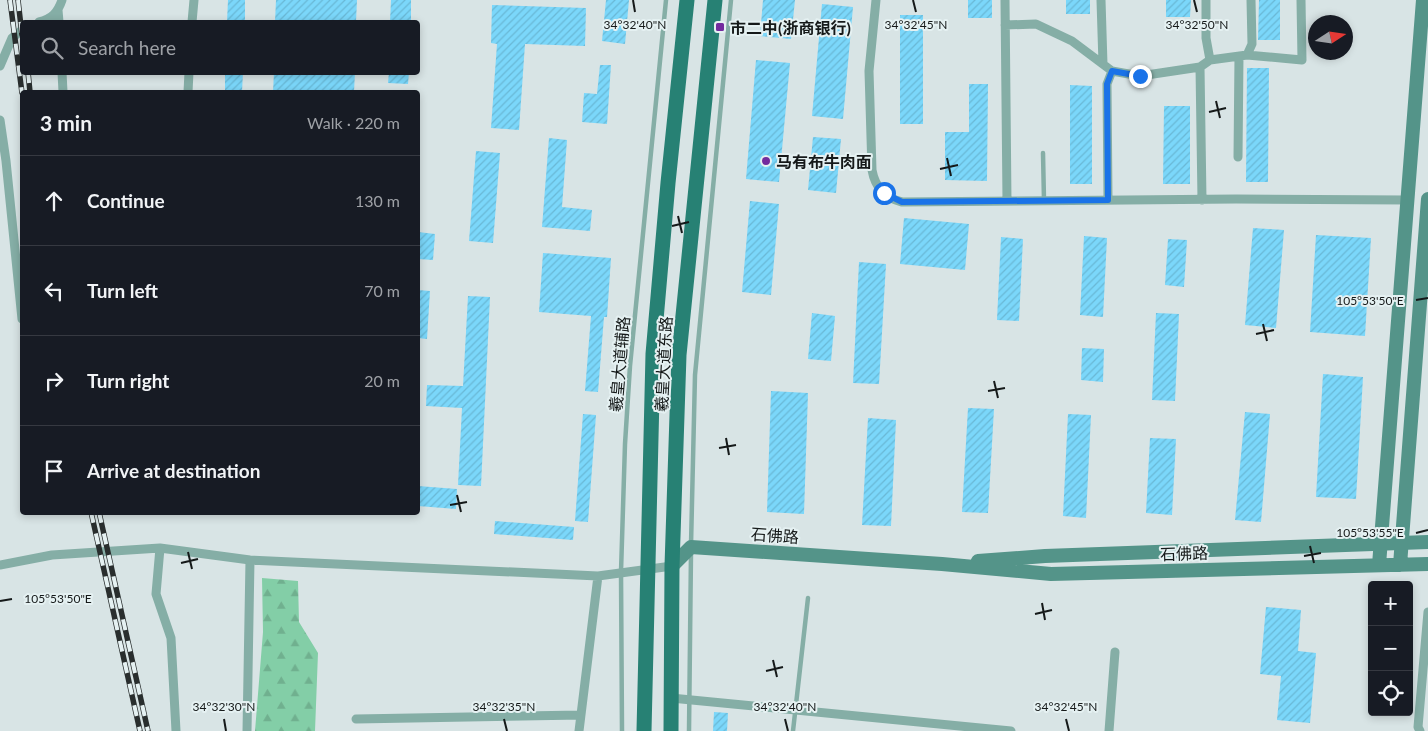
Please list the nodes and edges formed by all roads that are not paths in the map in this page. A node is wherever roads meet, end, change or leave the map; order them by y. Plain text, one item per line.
1 (62, 0) edge
2 (194, 0) edge
3 (666, 0) edge
4 (687, 0) edge
5 (715, 0) edge
6 (731, 0) edge
7 (876, 0) edge
8 (1005, 0) edge
9 (1101, 0) edge
10 (1206, 0) edge
11 (1251, 0) edge
12 (1301, 0) edge
13 (1423, 0) edge
14 (58, 10) junction
15 (48, 20) edge
16 (59, 20) edge
17 (192, 20) edge
18 (1005, 25) junction
19 (20, 32) edge
20 (1243, 55) junction
21 (1210, 60) junction
22 (1103, 64) junction
23 (0, 66) edge
24 (1200, 67) junction
25 (1112, 71) junction
26 (62, 75) edge
27 (189, 75) edge
28 (63, 90) edge
29 (188, 90) edge
30 (0, 120) edge
31 (1043, 153) dead end
32 (1238, 156) dead end
33 (1428, 199) edge
34 (1108, 200) junction
35 (1202, 200) junction
36 (1407, 200) junction
37 (1007, 201) junction
38 (1044, 201) junction
39 (20, 298) edge
40 (1428, 542) edge
41 (1401, 543) junction
42 (1380, 544) junction
43 (160, 548) junction
44 (691, 548) junction
45 (250, 560) junction
46 (942, 564) junction
47 (1428, 564) edge
48 (0, 565) edge
49 (1379, 565) junction
50 (1400, 565) junction
51 (672, 566) junction
52 (647, 569) junction
53 (621, 572) junction
54 (598, 576) junction
55 (808, 598) dead end
56 (1428, 612) edge
57 (1115, 652) dead end
58 (671, 698) junction
59 (689, 700) junction
60 (795, 710) junction
61 (581, 715) junction
62 (356, 719) dead end
63 (951, 728) edge
64 (176, 731) edge
65 (247, 731) edge
66 (579, 731) edge
67 (622, 731) edge
68 (644, 731) edge
69 (671, 731) edge
70 (689, 731) edge
71 (793, 731) edge
72 (1011, 731) edge
73 (1109, 731) edge
74 (1420, 731) edge

1 - 14 street
2 - 17 street
3 - 53 lane, 羲皇大道辅路
4 - 52 main road, 羲皇大道东路
5 - 51 main road, 羲皇大道东路
6 - 44 lane
7 - 37 street
8 - 18 street
9 - 22 street
10 - 21 street
11 - 20 street
12 - 20 street
13 - 36 street
14 - 15 street
14 - 16 street
18 - 22 street
18 - 37 street
19 - 23 street
20 - 21 street
20 - 32 street
21 - 24 street
22 - 25 street
24 - 25 street
24 - 35 street
25 - 34 street
26 - 28 street
27 - 29 street
30 - 39 street
31 - 38 lane
33 - 41 street
34 - 35 street
34 - 38 street
35 - 36 street
36 - 42 street
37 - 38 street
40 - 41 street, 石佛路
41 - 42 street, 石佛路
41 - 50 street
42 - 46 street, 石佛路
42 - 49 street
43 - 45 street
43 - 48 street
43 - 64 street
44 - 46 street, 石佛路
44 - 51 street
44 - 59 lane
45 - 54 street
45 - 65 street
46 - 49 street, 石佛路
47 - 50 street, 石佛路
49 - 50 street, 石佛路
51 - 52 street
51 - 58 main road, 羲皇大道东路
52 - 53 street
52 - 68 main road, 羲皇大道东路
53 - 54 street
53 - 67 lane, 羲皇大道辅路
54 - 61 street
55 - 60 lane
56 - 74 street
57 - 73 street
58 - 59 street
58 - 69 main road, 羲皇大道东路
59 - 60 street
59 - 70 lane
60 - 63 street
60 - 71 lane
61 - 62 street
61 - 66 street
63 - 72 street

